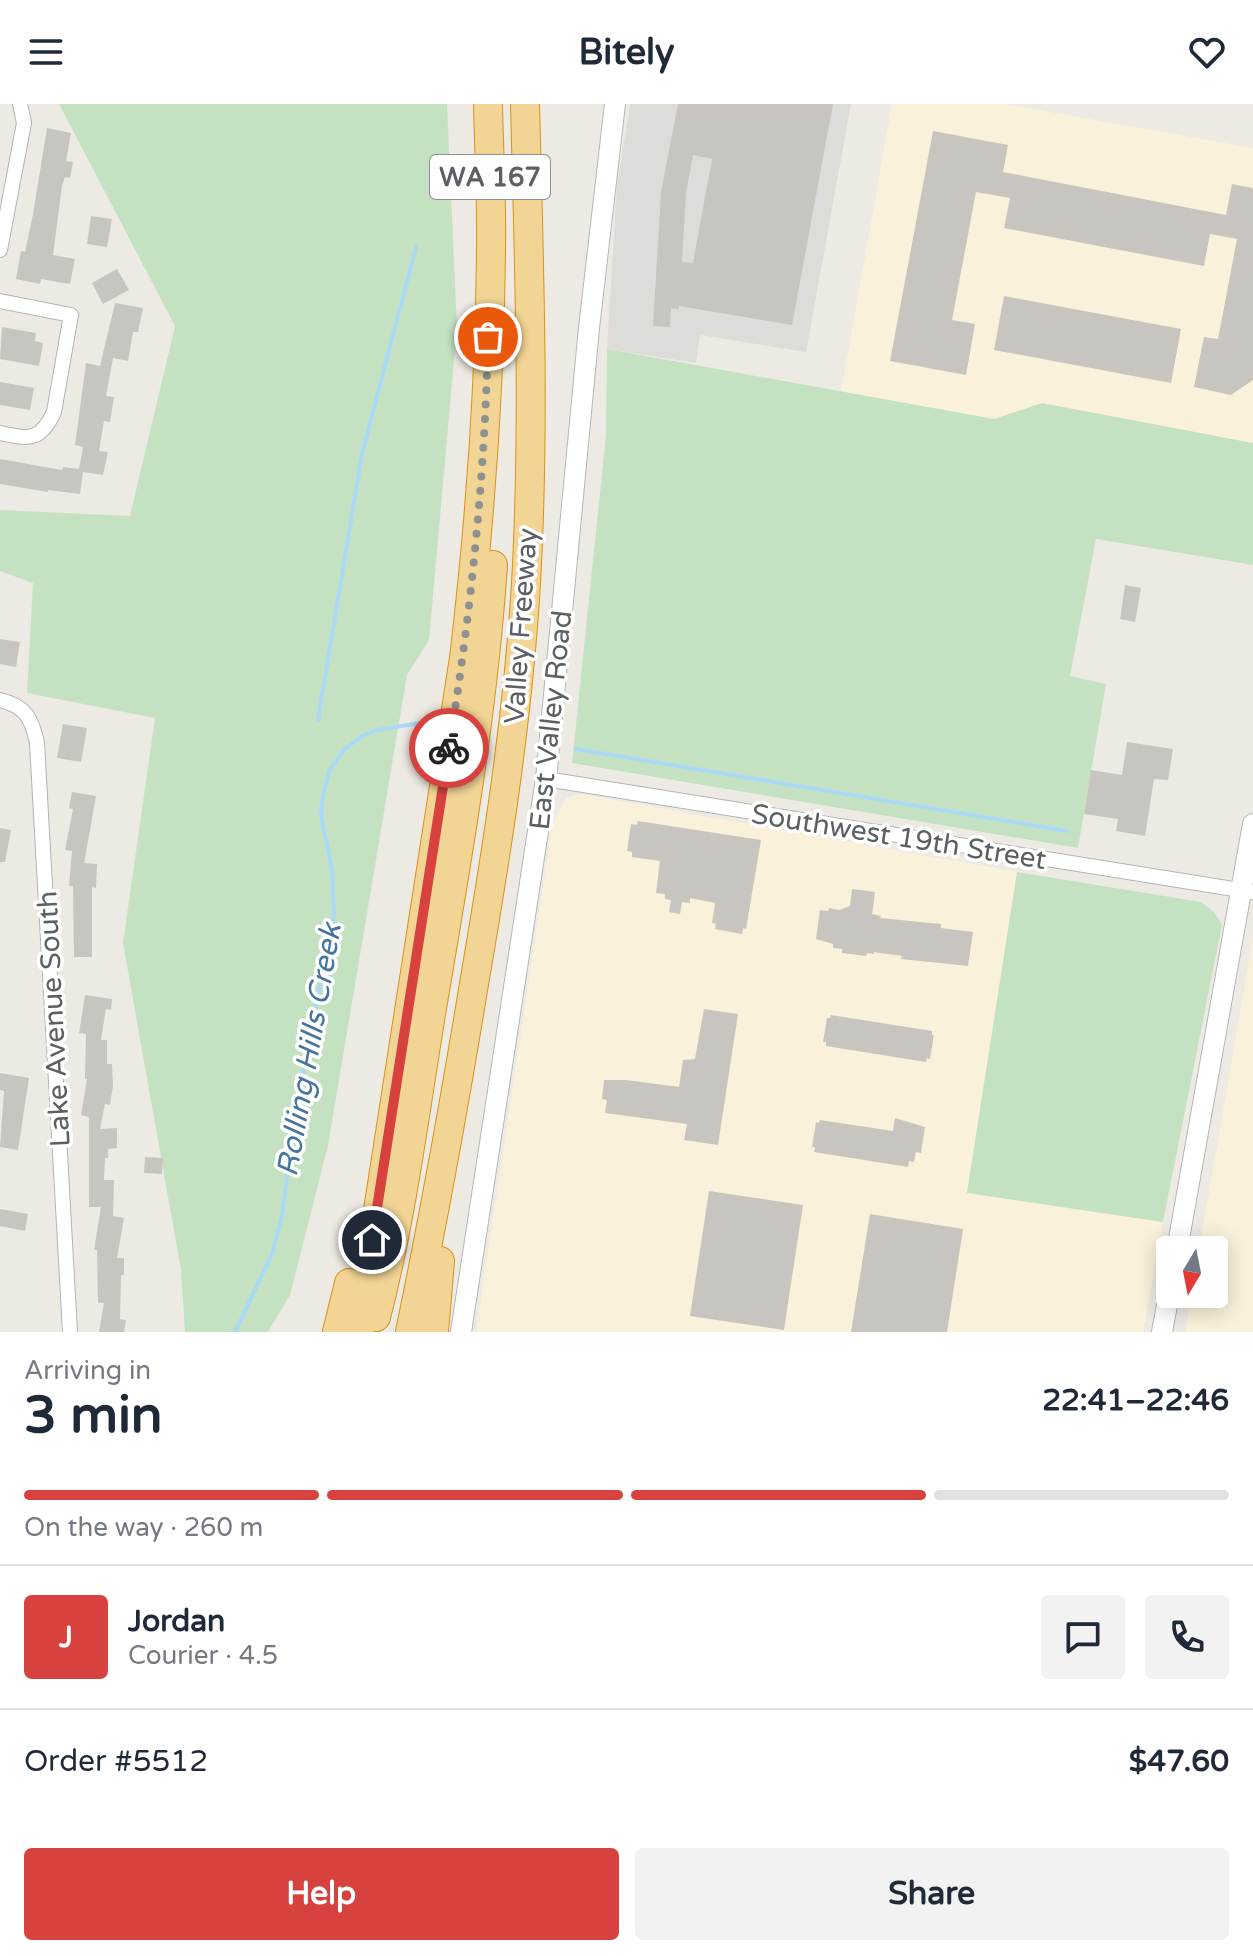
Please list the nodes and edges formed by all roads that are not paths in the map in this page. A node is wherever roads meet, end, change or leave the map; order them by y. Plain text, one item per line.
1 (20, 104) edge
2 (488, 104) edge
3 (525, 104) edge
4 (615, 104) edge
5 (0, 250) edge
6 (491, 250) junction
7 (0, 301) edge
8 (0, 433) edge
9 (529, 479) junction
10 (0, 700) edge
11 (546, 779) junction
12 (1253, 824) edge
13 (1247, 891) edge
14 (419, 933) junction
15 (452, 1120) junction
16 (408, 1205) junction
17 (1180, 1236) edge
18 (1166, 1308) edge
19 (70, 1332) edge
20 (337, 1332) edge
21 (359, 1332) edge
22 (371, 1332) edge
23 (388, 1332) edge
24 (410, 1332) edge
25 (434, 1332) edge
26 (461, 1332) edge
27 (1162, 1332) edge

1 - 5 street
2 - 6 highway, Valley Freeway / WA 167
3 - 9 highway, Valley Freeway / WA 167
4 - 11 street, East Valley Road
6 - 14 highway, Valley Freeway / WA 167
6 - 16 highway
7 - 8 street
9 - 15 highway, Valley Freeway / WA 167
9 - 16 highway
10 - 19 street, Lake Avenue South
11 - 13 street, Southwest 19th Street
11 - 26 street, East Valley Road
12 - 13 street
13 - 17 street
14 - 20 highway
14 - 21 highway, Valley Freeway / WA 167
15 - 24 highway, Valley Freeway / WA 167
15 - 25 highway
16 - 22 highway
16 - 23 highway
18 - 27 street

